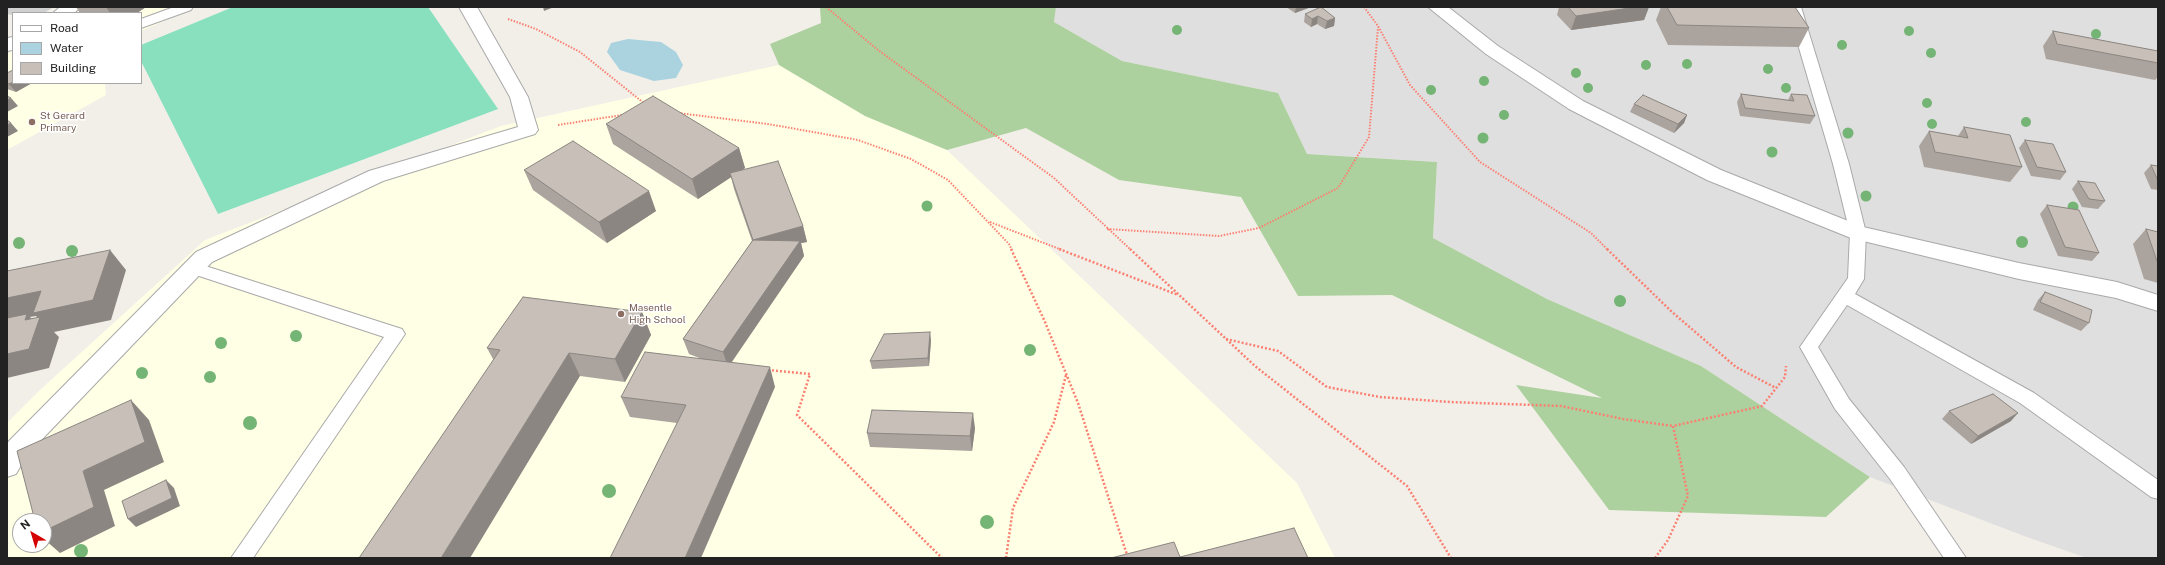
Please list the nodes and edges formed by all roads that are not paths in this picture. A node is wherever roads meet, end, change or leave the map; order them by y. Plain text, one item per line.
1 (186, 7) edge
2 (1437, 7) edge
3 (1794, 7) edge
4 (471, 11) edge
5 (142, 24) edge
6 (1858, 233) junction
7 (193, 268) junction
8 (1844, 296) junction
9 (2158, 303) edge
10 (7, 467) edge
11 (2158, 490) edge
12 (241, 558) edge
13 (1956, 558) edge

1 - 5 lane
2 - 6 street
3 - 6 lane
4 - 7 street
6 - 8 lane
6 - 9 street
7 - 10 street
7 - 12 lane
8 - 11 lane
8 - 13 lane

